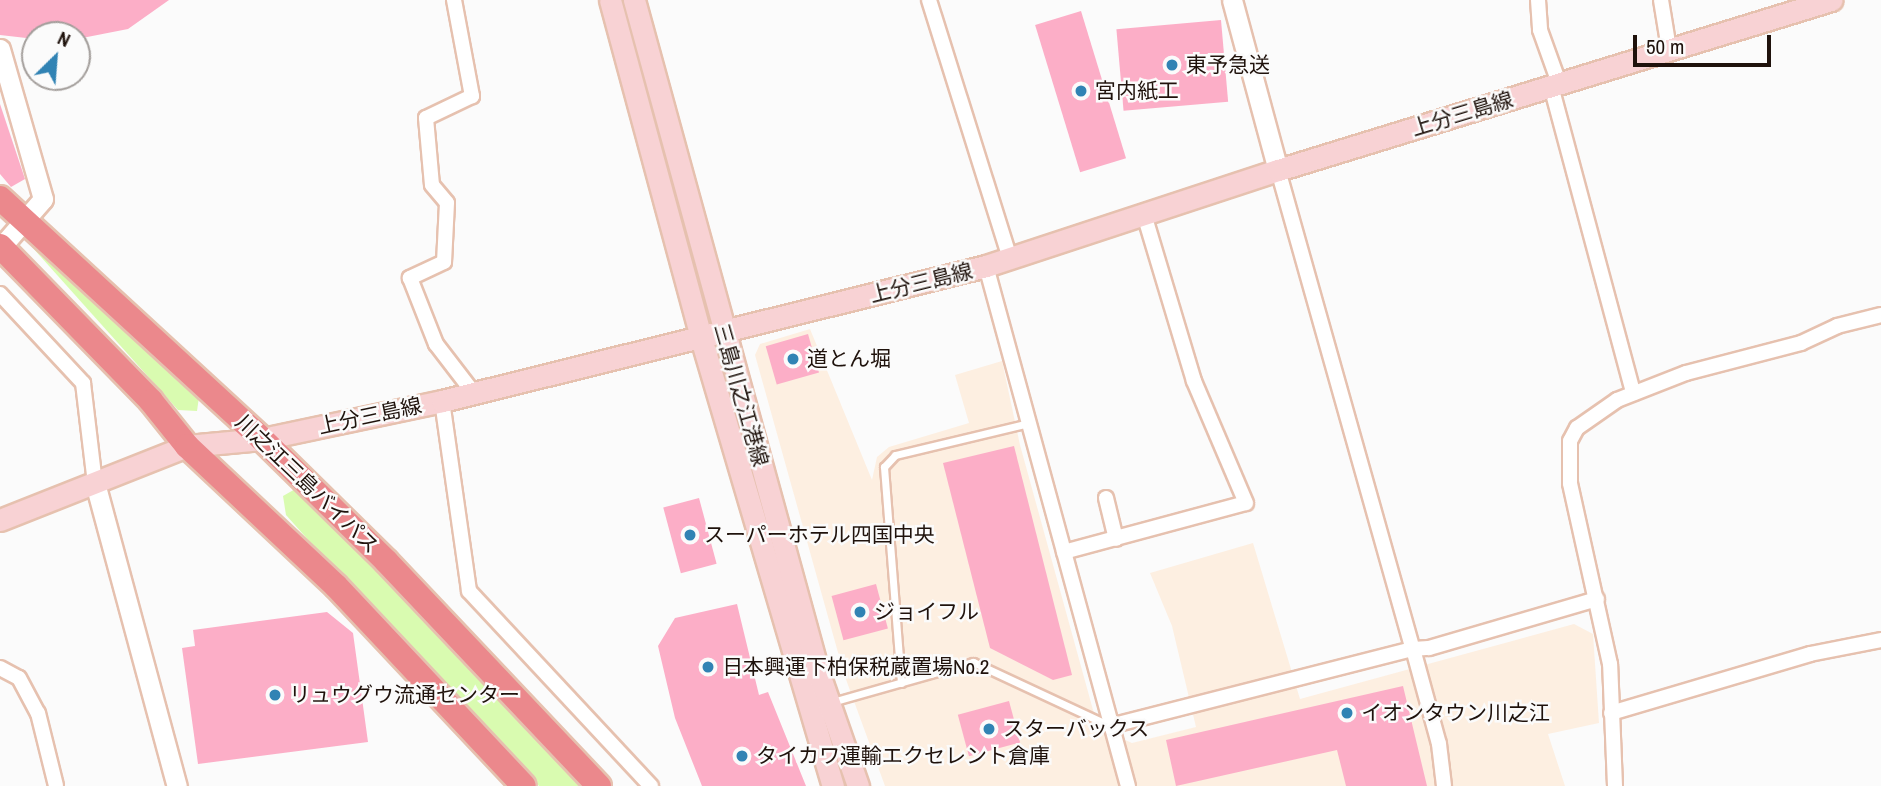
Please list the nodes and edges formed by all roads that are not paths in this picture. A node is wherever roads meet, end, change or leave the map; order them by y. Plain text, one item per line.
1 (454, 0) edge
2 (610, 0) edge
3 (634, 0) edge
4 (929, 0) edge
5 (1232, 0) edge
6 (1538, 0) edge
7 (1661, 0) edge
8 (1831, 0) edge
9 (0, 49) edge
10 (1669, 49) junction
11 (1555, 85) junction
12 (1278, 170) junction
13 (0, 198) edge
14 (1144, 214) junction
15 (25, 220) junction
16 (0, 247) edge
17 (1010, 259) junction
18 (986, 267) junction
19 (0, 294) edge
20 (1881, 315) edge
21 (723, 332) junction
22 (701, 338) junction
23 (471, 391) junction
24 (1633, 393) junction
25 (442, 401) junction
26 (1029, 423) junction
27 (262, 439) junction
28 (187, 446) junction
29 (95, 483) junction
30 (1106, 498) dead end
31 (0, 520) edge
32 (1116, 539) junction
33 (1063, 552) junction
34 (1597, 599) junction
35 (1881, 640) edge
36 (1413, 649) junction
37 (0, 668) edge
38 (901, 683) junction
39 (828, 704) junction
40 (1611, 713) junction
41 (1110, 726) junction
42 (56, 786) edge
43 (177, 786) edge
44 (523, 786) edge
45 (599, 786) edge
46 (651, 786) edge
47 (833, 786) edge
48 (858, 786) edge
49 (1128, 786) edge
50 (1444, 786) edge
51 (1615, 786) edge

1 - 23 street
2 - 22 main road, 三島川之江港線
3 - 21 main road, 三島川之江港線
4 - 17 street
5 - 12 street
6 - 11 street
7 - 10 street
8 - 10 main road, 上分三島線
9 - 15 street
10 - 11 main road, 上分三島線
11 - 12 main road, 上分三島線
11 - 24 street
12 - 14 main road, 上分三島線
12 - 36 street
13 - 15 highway, 川之江三島バイパス
14 - 17 main road, 上分三島線
14 - 32 street
15 - 16 street
15 - 27 highway, 川之江三島バイパス
16 - 28 highway
17 - 18 main road, 上分三島線
18 - 21 main road, 上分三島線
18 - 26 street
19 - 29 street
20 - 24 street
21 - 22 main road, 上分三島線
21 - 39 main road, 三島川之江港線
22 - 23 main road, 上分三島線
22 - 47 main road, 三島川之江港線
23 - 25 main road, 上分三島線
24 - 34 street
25 - 27 main road, 上分三島線
25 - 46 street
26 - 33 street
26 - 38 lane
27 - 28 main road, 上分三島線
27 - 45 highway, 川之江三島バイパス
28 - 29 main road, 上分三島線
28 - 44 highway
29 - 31 main road, 上分三島線
29 - 43 street
30 - 32 street
32 - 33 street
33 - 41 street
34 - 36 street
34 - 40 street
35 - 40 street
36 - 41 street
36 - 50 street
37 - 42 street
38 - 39 lane
38 - 41 lane
39 - 48 main road, 三島川之江港線
40 - 51 street
41 - 49 street

